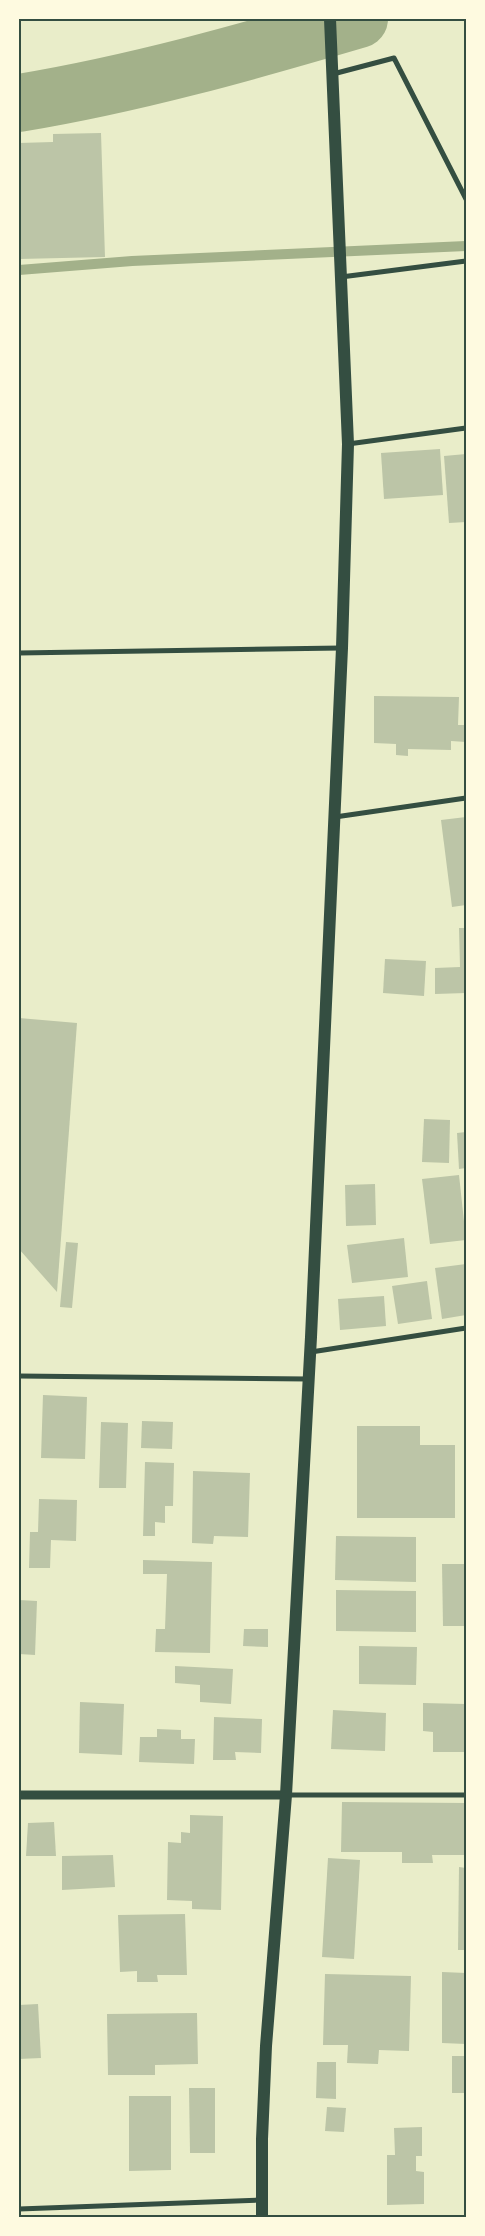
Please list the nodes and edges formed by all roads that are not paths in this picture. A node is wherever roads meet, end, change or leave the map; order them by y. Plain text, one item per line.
1 (330, 19) edge
2 (332, 74) junction
3 (466, 199) edge
4 (466, 261) edge
5 (341, 277) junction
6 (466, 428) edge
7 (348, 444) junction
8 (342, 648) junction
9 (19, 653) edge
10 (466, 798) edge
11 (334, 818) junction
12 (466, 1328) edge
13 (310, 1352) junction
14 (19, 1376) edge
15 (308, 1379) junction
16 (466, 1794) edge
17 (19, 1795) edge
18 (286, 1795) junction
19 (262, 2200) junction
20 (19, 2209) edge
21 (262, 2217) edge

1 - 2 main road
2 - 3 street
2 - 5 main road
4 - 5 street
5 - 7 main road
6 - 7 street
7 - 8 main road
8 - 9 street
8 - 11 main road
10 - 11 street
11 - 13 main road
12 - 13 street
13 - 15 main road
14 - 15 street
15 - 18 main road
16 - 18 street
17 - 18 street
18 - 19 main road
19 - 20 street
19 - 21 main road

